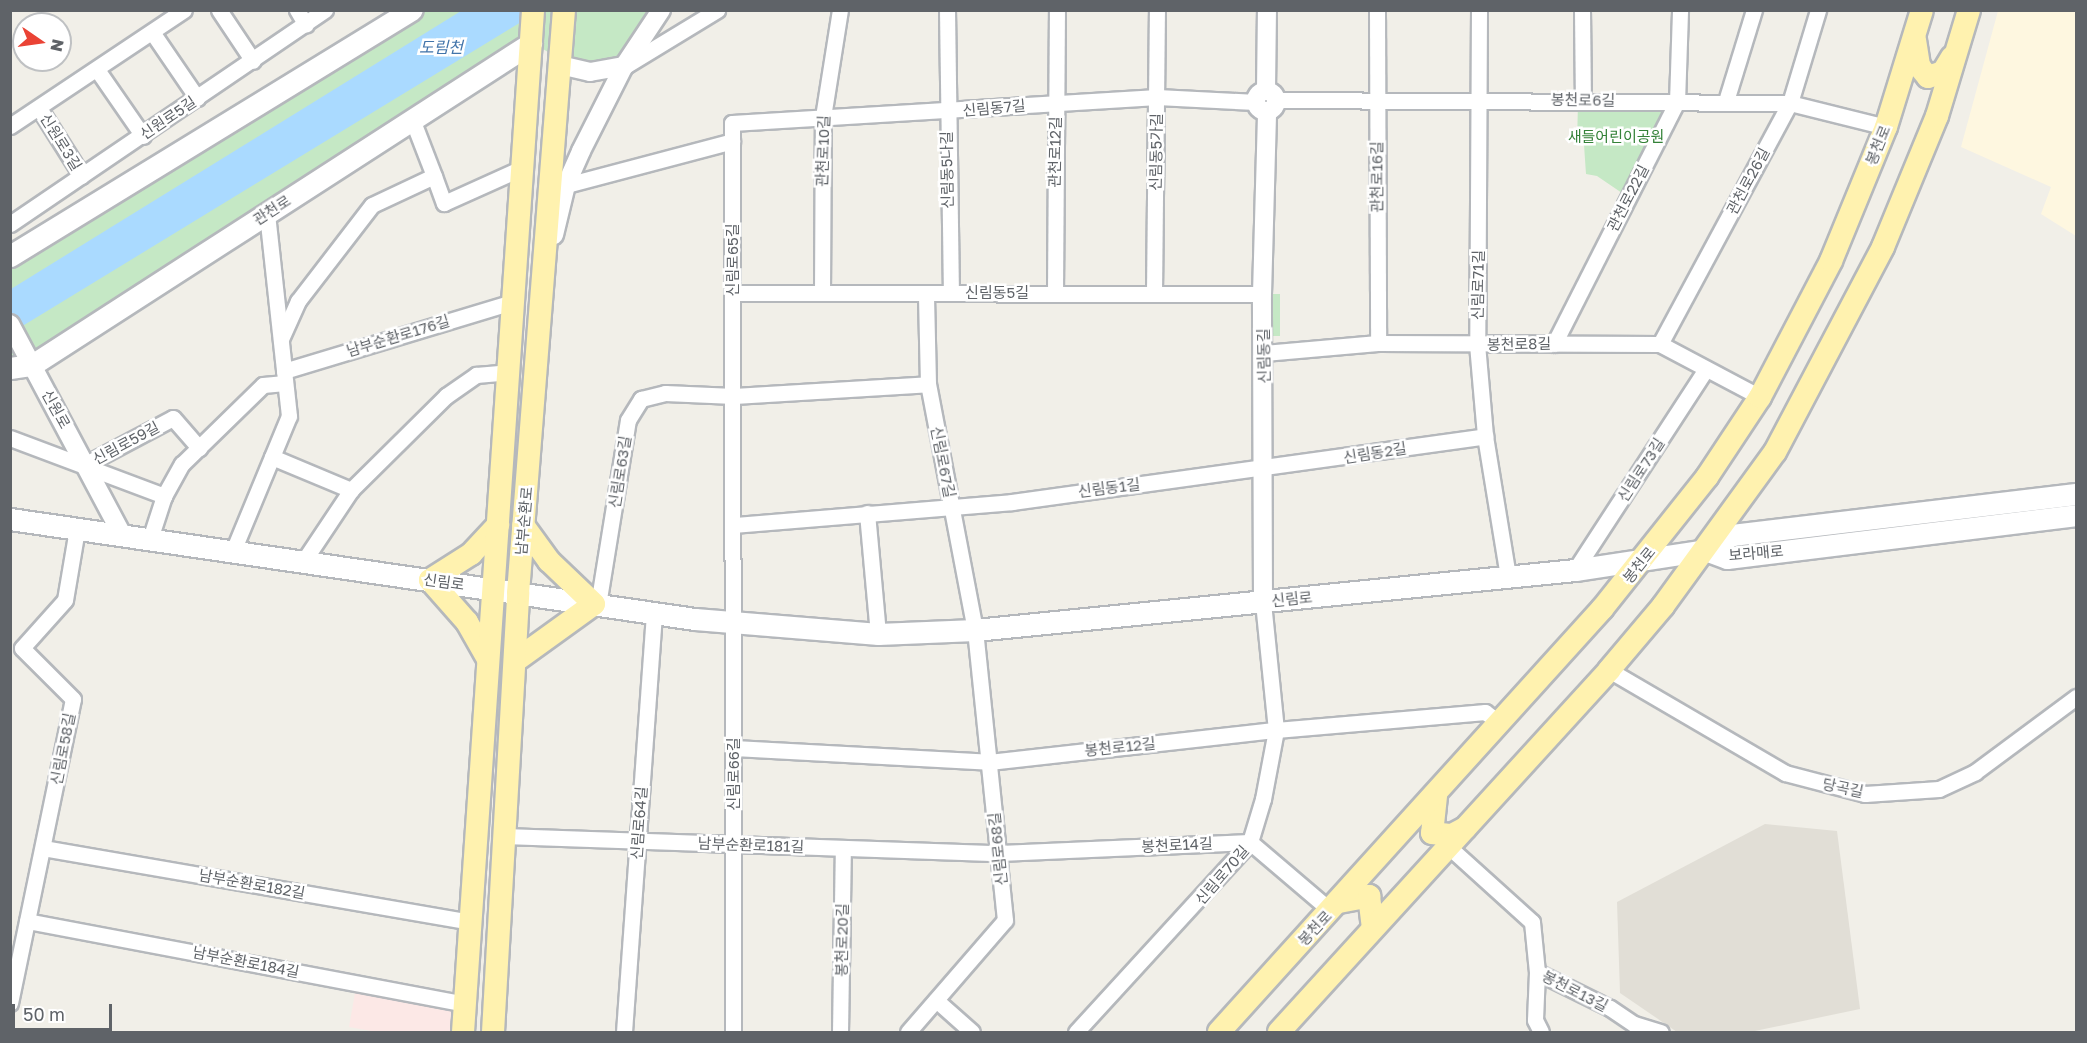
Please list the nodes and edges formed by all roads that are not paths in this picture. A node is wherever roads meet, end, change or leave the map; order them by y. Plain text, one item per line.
1 (184, 10) edge
2 (219, 10) edge
3 (297, 10) edge
4 (325, 10) edge
5 (412, 10) edge
6 (533, 10) edge
7 (661, 10) edge
8 (717, 10) edge
9 (840, 10) edge
10 (948, 10) edge
11 (1057, 10) edge
12 (1157, 10) edge
13 (1267, 10) edge
14 (1377, 10) edge
15 (1479, 10) edge
16 (1582, 10) edge
17 (1680, 10) edge
18 (1754, 10) edge
19 (1818, 10) edge
20 (1922, 10) edge
21 (1969, 10) edge
22 (563, 17) edge
23 (306, 25) junction
24 (152, 32) junction
25 (1915, 39) junction
26 (531, 43) junction
27 (1959, 45) junction
28 (254, 61) junction
29 (560, 65) junction
30 (624, 66) junction
31 (98, 71) junction
32 (1157, 97) junction
33 (197, 98) junction
34 (1583, 99) junction
35 (1480, 100) junction
36 (1266, 101) junction
37 (1726, 101) junction
38 (1376, 102) junction
39 (1677, 102) junction
40 (1790, 102) junction
41 (1056, 103) junction
42 (39, 108) junction
43 (946, 112) junction
44 (823, 117) junction
45 (412, 119) junction
46 (732, 123) joint
47 (10, 126) edge
48 (1886, 127) junction
49 (143, 136) junction
50 (732, 141) junction
51 (522, 168) junction
52 (82, 176) junction
53 (434, 176) junction
54 (566, 185) junction
55 (267, 213) junction
56 (10, 224) edge
57 (10, 256) edge
58 (926, 292) junction
59 (951, 292) junction
60 (733, 293) junction
61 (822, 293) junction
62 (1055, 293) junction
63 (1154, 293) junction
64 (1262, 294) junction
65 (513, 302) junction
66 (542, 317) junction
67 (10, 324) edge
68 (281, 339) junction
69 (1378, 343) junction
70 (1554, 344) junction
71 (1660, 344) junction
72 (1477, 345) junction
73 (1264, 353) junction
74 (30, 359) junction
75 (10, 368) edge
76 (1706, 369) junction
77 (508, 372) junction
78 (285, 377) junction
79 (928, 384) junction
80 (734, 396) junction
81 (1760, 397) junction
82 (1485, 436) junction
83 (10, 438) edge
84 (199, 448) junction
85 (272, 457) junction
86 (86, 464) junction
87 (1265, 469) junction
88 (351, 490) junction
89 (2076, 494) edge
90 (164, 496) junction
91 (953, 509) junction
92 (867, 513) junction
93 (2076, 515) edge
94 (10, 519) edge
95 (498, 525) junction
96 (523, 525) junction
97 (734, 525) junction
98 (77, 529) junction
99 (122, 535) junction
100 (150, 539) junction
101 (1705, 550) junction
102 (234, 551) junction
103 (1642, 561) junction
104 (303, 562) junction
105 (1575, 570) junction
106 (1508, 576) junction
107 (430, 580) junction
108 (493, 589) junction
109 (518, 593) junction
110 (1263, 602) junction
111 (596, 604) junction
112 (654, 613) junction
113 (735, 624) junction
114 (975, 630) junction
115 (878, 634) junction
116 (488, 659) junction
117 (515, 661) junction
118 (1609, 670) junction
119 (483, 682) dead end
120 (2076, 696) edge
121 (1501, 723) junction
122 (1276, 730) junction
123 (734, 748) junction
124 (989, 762) junction
125 (1436, 796) junction
126 (1467, 827) junction
127 (504, 836) junction
128 (637, 840) junction
129 (1250, 842) junction
130 (734, 844) junction
131 (1449, 847) junction
132 (43, 848) junction
133 (843, 848) junction
134 (998, 853) junction
135 (1335, 907) junction
136 (27, 921) junction
137 (466, 925) junction
138 (1373, 927) junction
139 (1537, 972) junction
140 (936, 1000) junction
141 (10, 1003) edge
142 (465, 1004) junction
143 (463, 1032) edge
144 (493, 1032) edge
145 (624, 1032) edge
146 (733, 1032) edge
147 (840, 1032) edge
148 (908, 1032) edge
149 (972, 1032) edge
150 (1076, 1032) edge
151 (1219, 1032) edge
152 (1279, 1032) edge
153 (1541, 1032) edge
154 (1661, 1032) edge

1 - 24 street, 신원로3길
2 - 28 street
3 - 23 street
4 - 23 street, 신원로5길
5 - 57 main road
6 - 26 main road, 남부순환로
7 - 30 street
8 - 30 street
9 - 44 street, 관천로10길
10 - 43 street, 신림동5나길
11 - 41 street, 관천로12길
12 - 32 street, 신림동5가길
13 - 36 street, 신림동길
14 - 38 street, 관천로16길
15 - 35 street, 신림로71길
16 - 34 street
17 - 39 street, 관천로22길
18 - 37 street
19 - 40 street, 관천로26길
20 - 25 main road, 봉천로
21 - 27 main road
22 - 29 main road, 남부순환로
23 - 28 street, 신원로5길
24 - 31 street, 신원로3길
24 - 33 street
25 - 27 main road
25 - 48 main road, 봉천로
26 - 45 main road, 관천로
26 - 51 main road, 남부순환로
27 - 101 main road
28 - 33 street, 신원로5길
29 - 30 street
29 - 66 main road, 남부순환로
30 - 54 street
31 - 42 street, 신원로3길
31 - 49 street
32 - 36 street, 신림동7길
32 - 41 street, 신림동7길
32 - 63 street, 신림동5가길
33 - 49 street, 신원로5길
34 - 35 street, 봉천로6길
34 - 39 street, 봉천로6길
35 - 38 street, 봉천로6길
35 - 72 street, 신림로71길
36 - 38 street, 봉천로6길
36 - 64 street, 신림동길
37 - 39 street, 봉천로6길
37 - 40 street, 봉천로6길
38 - 69 street, 관천로16길
39 - 70 street, 관천로22길
40 - 48 street, 봉천로6길
40 - 71 street, 관천로26길
41 - 43 street, 신림동7길
41 - 62 street, 관천로12길
42 - 47 street, 신원로3길
42 - 52 street, 신원로3길
43 - 44 street, 신림동7길
43 - 59 street, 신림동5나길
44 - 46 street, 신림동7길
44 - 61 street, 관천로10길
45 - 53 street
45 - 55 main road, 관천로
46 - 50 street, 신림로65길
48 - 81 main road, 봉천로
49 - 52 street, 신원로5길
50 - 54 street
50 - 60 street, 신림로65길
51 - 53 street
51 - 65 main road, 남부순환로
52 - 56 street, 신원로5길
53 - 68 street
54 - 66 street
55 - 68 street
55 - 74 main road, 관천로
58 - 59 street, 신림동5길
58 - 61 street, 신림동5길
58 - 79 street, 신림로67길
59 - 62 street, 신림동5길
60 - 61 street, 신림동5길
60 - 80 street, 신림로65길
62 - 63 street, 신림동5길
63 - 64 street, 신림동5길
64 - 73 street, 신림동길
65 - 77 main road, 남부순환로
65 - 78 street, 남부순환로176길
66 - 96 main road, 남부순환로
67 - 74 street, 신원로
68 - 78 street
69 - 72 street, 봉천로8길
69 - 73 street, 봉천로8길
70 - 71 street, 봉천로8길
70 - 72 street, 봉천로8길
71 - 76 street, 봉천로8길
72 - 82 street, 신림로71길
73 - 87 street, 신림동길
74 - 75 main road, 관천로
74 - 86 street, 신원로
76 - 81 street, 봉천로8길
76 - 105 street, 신림로73길
77 - 88 street
77 - 95 main road, 남부순환로
78 - 84 street
78 - 85 street
79 - 80 street
79 - 91 street, 신림로67길
80 - 97 street, 신림로65길
80 - 111 street, 신림로63길
81 - 103 main road, 봉천로
82 - 87 street, 신림동2길
82 - 106 street, 신림로71길
83 - 86 street, 신원로
84 - 86 street, 신림로59길
84 - 90 street
85 - 88 street
85 - 102 street
86 - 90 street, 신림로59길
86 - 99 street, 신원로
87 - 91 street, 신림동1길
87 - 110 street, 신림동길
88 - 104 street
89 - 101 main road, 보라매로
90 - 100 street
91 - 92 street
91 - 114 street, 신림로67길
92 - 97 street
92 - 115 street
93 - 101 main road, 보라매로
94 - 98 main road, 신림로
95 - 107 main road
95 - 108 main road, 남부순환로
96 - 109 main road, 남부순환로
96 - 111 main road
97 - 113 street, 신림로65길
98 - 99 main road, 신림로
98 - 132 street, 신림로58길
99 - 100 main road, 신림로
100 - 102 main road, 신림로
101 - 103 main road, 신림로
101 - 118 main road
102 - 104 main road, 신림로
103 - 105 main road, 신림로
103 - 121 main road, 봉천로
104 - 107 main road, 신림로
105 - 106 main road, 신림로
106 - 110 main road, 신림로
107 - 108 main road, 신림로
107 - 116 main road
108 - 109 main road, 신림로
108 - 116 main road, 남부순환로
109 - 111 main road, 신림로
109 - 117 main road, 남부순환로
110 - 114 main road, 신림로
110 - 122 street, 신림로70길
111 - 112 main road, 신림로
111 - 117 main road
112 - 113 main road, 신림로
112 - 128 street, 신림로64길
113 - 115 main road, 신림로
113 - 123 street, 신림로66길
114 - 115 main road, 신림로
114 - 124 street, 신림로68길
116 - 137 main road, 남부순환로
117 - 127 main road, 남부순환로
118 - 120 street, 당곡길
118 - 126 main road
119 - 137 street, 남부순환로
121 - 122 street, 봉천로12길
121 - 125 main road, 봉천로
122 - 124 street, 봉천로12길
122 - 129 street, 신림로70길
123 - 124 street, 봉천로12길
123 - 130 street, 신림로66길
124 - 134 street, 신림로68길
125 - 126 main road
125 - 135 main road, 봉천로
126 - 131 main road
127 - 128 street, 남부순환로181길
127 - 144 main road, 남부순환로
128 - 130 street, 남부순환로181길
128 - 145 street, 신림로64길
129 - 134 street, 봉천로14길
129 - 135 street
129 - 150 street, 신림로70길
130 - 133 street, 남부순환로181길
130 - 146 street, 신림로66길
131 - 138 main road
131 - 139 street, 봉천로13길
132 - 136 street, 신림로58길
132 - 137 street, 남부순환로182길
133 - 134 street, 남부순환로181길
133 - 147 street, 봉천로20길
134 - 140 street, 신림로68길
135 - 138 main road
135 - 151 main road, 봉천로
136 - 141 street, 신림로58길
136 - 142 street, 남부순환로184길
137 - 142 main road, 남부순환로
138 - 152 main road
139 - 153 street
139 - 154 street, 봉천로13길
140 - 148 street, 신림로68길
140 - 149 street
142 - 143 main road, 남부순환로

